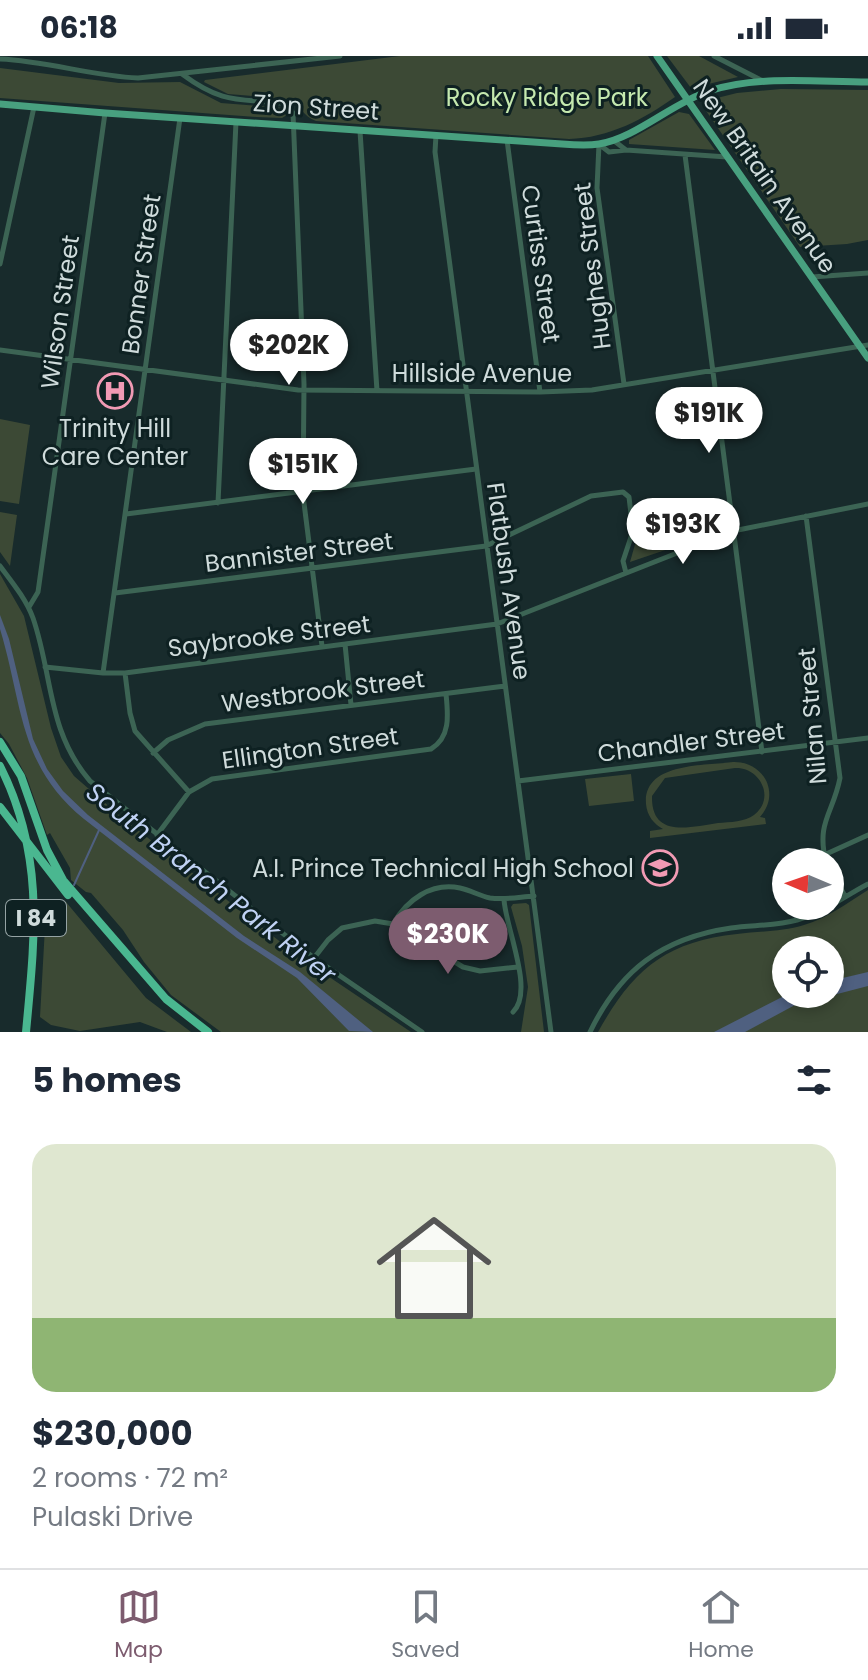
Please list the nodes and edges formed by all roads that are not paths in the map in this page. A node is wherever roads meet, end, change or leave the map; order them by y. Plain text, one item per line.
1 (340, 56) edge
2 (657, 56) edge
3 (714, 56) edge
4 (0, 59) edge
5 (182, 74) junction
6 (766, 82) junction
7 (868, 82) edge
8 (688, 100) junction
9 (0, 104) edge
10 (34, 107) junction
11 (105, 113) junction
12 (180, 118) junction
13 (236, 122) junction
14 (293, 125) junction
15 (360, 130) junction
16 (436, 135) junction
17 (507, 140) junction
18 (613, 140) junction
19 (599, 144) junction
20 (626, 150) junction
21 (685, 155) junction
22 (728, 157) junction
23 (0, 264) edge
24 (868, 273) edge
25 (812, 277) junction
26 (864, 346) edge
27 (0, 350) edge
28 (868, 358) edge
29 (72, 359) junction
30 (146, 369) junction
31 (713, 369) junction
32 (224, 380) junction
33 (624, 384) junction
34 (304, 390) junction
35 (377, 391) junction
36 (466, 391) junction
37 (540, 392) junction
38 (476, 469) junction
39 (303, 492) junction
40 (218, 503) junction
41 (868, 504) edge
42 (126, 514) junction
43 (806, 516) junction
44 (733, 531) junction
45 (486, 546) junction
46 (0, 566) edge
47 (312, 569) junction
48 (626, 573) junction
49 (115, 593) junction
50 (29, 607) junction
51 (497, 624) junction
52 (345, 644) junction
53 (322, 646) junction
54 (45, 667) junction
55 (103, 673) junction
56 (125, 673) junction
57 (505, 686) junction
58 (446, 694) junction
59 (351, 705) junction
60 (868, 738) edge
61 (0, 742) edge
62 (837, 742) junction
63 (762, 752) junction
64 (153, 753) junction
65 (0, 766) edge
66 (518, 781) junction
67 (189, 792) junction
68 (0, 807) edge
69 (157, 835) junction
70 (868, 835) edge
71 (824, 848) edge
72 (844, 848) edge
73 (868, 884) edge
74 (534, 896) junction
75 (845, 896) joint
76 (504, 899) junction
77 (393, 924) junction
78 (314, 958) junction
79 (518, 967) junction
80 (513, 1012) dead end
81 (590, 1031) edge
82 (26, 1032) edge
83 (198, 1032) edge
84 (208, 1032) edge
85 (422, 1032) edge
86 (551, 1032) edge

1 - 5 street
2 - 8 main road, New Britain Avenue
3 - 6 street
4 - 5 street
5 - 14 street
6 - 7 main road
6 - 8 main road
8 - 18 main road
8 - 22 main road, New Britain Avenue
9 - 10 main road, Zion Street
10 - 11 main road, Zion Street
10 - 23 street
11 - 12 main road, Zion Street
11 - 29 street, Wilson Street
12 - 13 main road, Zion Street
12 - 30 street, Bonner Street
13 - 14 main road, Zion Street
13 - 32 street
14 - 15 main road, Zion Street
14 - 34 street
15 - 16 main road, Zion Street
15 - 35 street
16 - 17 main road, Zion Street
16 - 36 street, Flatbush Avenue
17 - 19 main road, Zion Street
17 - 37 street, Curtiss Street
18 - 19 main road
18 - 20 street
19 - 20 street, Zion Street
19 - 33 street, Hughes Street
20 - 21 street, Zion Street
21 - 22 street, Zion Street
21 - 31 street
22 - 25 main road, New Britain Avenue
24 - 25 street
25 - 26 main road, New Britain Avenue
26 - 28 main road, New Britain Avenue
26 - 31 street, Hillside Avenue
27 - 29 street, Hillside Avenue
29 - 30 street, Hillside Avenue
29 - 50 street, Wilson Street
30 - 32 street, Hillside Avenue
30 - 42 street, Bonner Street
31 - 33 street, Hillside Avenue
31 - 44 street
32 - 34 street, Hillside Avenue
32 - 40 street
33 - 37 street, Hillside Avenue
34 - 35 street, Hillside Avenue
34 - 39 street
35 - 36 street, Hillside Avenue
36 - 37 street, Hillside Avenue
36 - 38 street, Flatbush Avenue
38 - 39 street
38 - 45 street, Flatbush Avenue
39 - 40 street
39 - 47 street
40 - 42 street
41 - 43 street, Saybrooke Street
42 - 49 street, Bonner Street
43 - 44 street, Saybrooke Street
43 - 62 street, Nilan Street
44 - 48 street, Saybrooke Street
44 - 63 street
45 - 47 street, Bannister Street
45 - 48 street, Bannister Street
45 - 51 street, Flatbush Avenue
46 - 50 street
47 - 49 street, Bannister Street
47 - 53 street
48 - 51 street, Saybrooke Street
49 - 55 street, Bonner Street
50 - 54 street
51 - 52 street, Saybrooke Street
51 - 57 street, Flatbush Avenue
52 - 53 street, Saybrooke Street
52 - 59 street
53 - 56 street, Saybrooke Street
54 - 55 street, Saybrooke Street
54 - 69 street
55 - 56 street, Saybrooke Street
56 - 64 street
57 - 58 street, Westbrook Street
57 - 66 street, Flatbush Avenue
58 - 59 street, Westbrook Street
58 - 67 street, Ellington Street
59 - 64 street, Westbrook Street
60 - 62 street, Chandler Street
61 - 84 highway
62 - 63 street, Chandler Street
62 - 71 street, Nilan Street
63 - 66 street, Chandler Street
64 - 67 street
65 - 82 highway, I 84
66 - 74 street, Flatbush Avenue
67 - 69 street
68 - 83 highway
69 - 78 street
70 - 72 street
73 - 75 street
74 - 76 street
74 - 86 street, Flatbush Avenue
75 - 81 street
76 - 77 street
76 - 79 street
77 - 78 street
77 - 79 street
78 - 85 street
79 - 80 street

